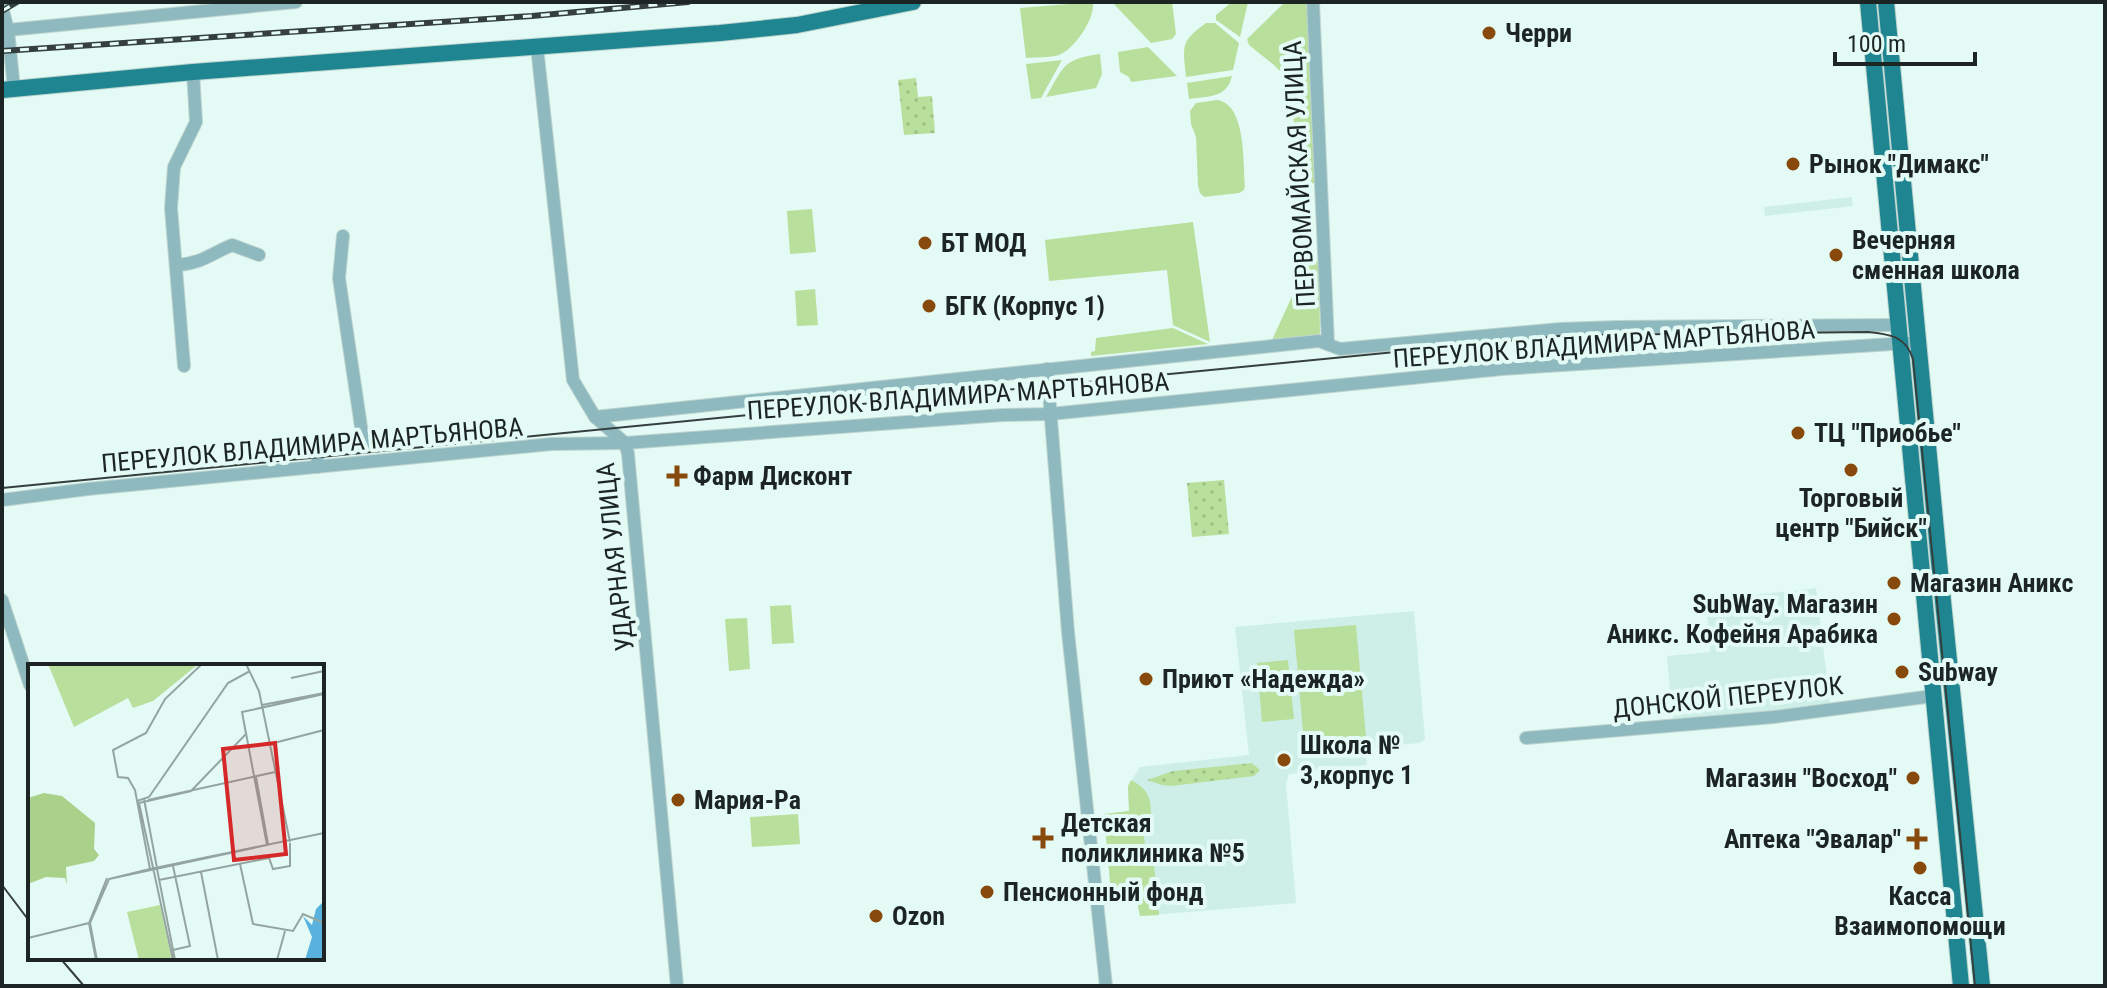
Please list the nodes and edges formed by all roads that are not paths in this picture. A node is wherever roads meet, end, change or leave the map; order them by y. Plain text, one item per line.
1 (296, 2) edge
2 (913, 2) edge
3 (1313, 2) edge
4 (1868, 2) edge
5 (1886, 2) edge
6 (2, 7) edge
7 (8, 30) junction
8 (537, 47) junction
9 (193, 72) junction
10 (8, 89) edge
11 (1904, 192) junction
12 (1886, 193) junction
13 (343, 236) dead end
14 (259, 255) dead end
15 (177, 265) junction
16 (1898, 325) junction
17 (1918, 343) junction
18 (1328, 344) junction
19 (1900, 344) junction
20 (184, 366) dead end
21 (1047, 369) junction
22 (1050, 414) junction
23 (595, 417) junction
24 (625, 443) junction
25 (364, 447) dead end
26 (318, 451) dead end
27 (317, 467) junction
28 (2, 500) edge
29 (2, 600) edge
30 (28, 679) edge
31 (1933, 696) junction
32 (1526, 738) dead end
33 (677, 986) edge
34 (1106, 986) edge
35 (1961, 986) edge
36 (1982, 986) edge

1 - 7 street
2 - 8 main road
3 - 18 street, ПЕРВОМАЙСКАЯ УЛИЦА
4 - 12 main road
5 - 11 main road
6 - 7 street
7 - 10 street
8 - 9 main road
8 - 23 street, УДАРНАЯ УЛИЦА
9 - 10 main road
9 - 15 street
11 - 12 main road
11 - 17 main road
12 - 16 main road
13 - 25 street
14 - 15 street
15 - 20 street
16 - 18 street
16 - 19 main road
17 - 19 street, ПЕРЕУЛОК ВЛАДИМИРА МАРТЬЯНОВА
17 - 36 main road
18 - 21 street
19 - 22 street, ПЕРЕУЛОК ВЛАДИМИРА МАРТЬЯНОВА
19 - 31 main road
21 - 22 street
21 - 23 street
22 - 24 street, ПЕРЕУЛОК ВЛАДИМИРА МАРТЬЯНОВА
22 - 34 street
23 - 24 street, УДАРНАЯ УЛИЦА
24 - 27 street, ПЕРЕУЛОК ВЛАДИМИРА МАРТЬЯНОВА
24 - 33 street, УДАРНАЯ УЛИЦА
26 - 27 street
27 - 28 street, ПЕРЕУЛОК ВЛАДИМИРА МАРТЬЯНОВА
29 - 30 street
31 - 32 street, ДОНСКОЙ ПЕРЕУЛОК
31 - 35 main road

